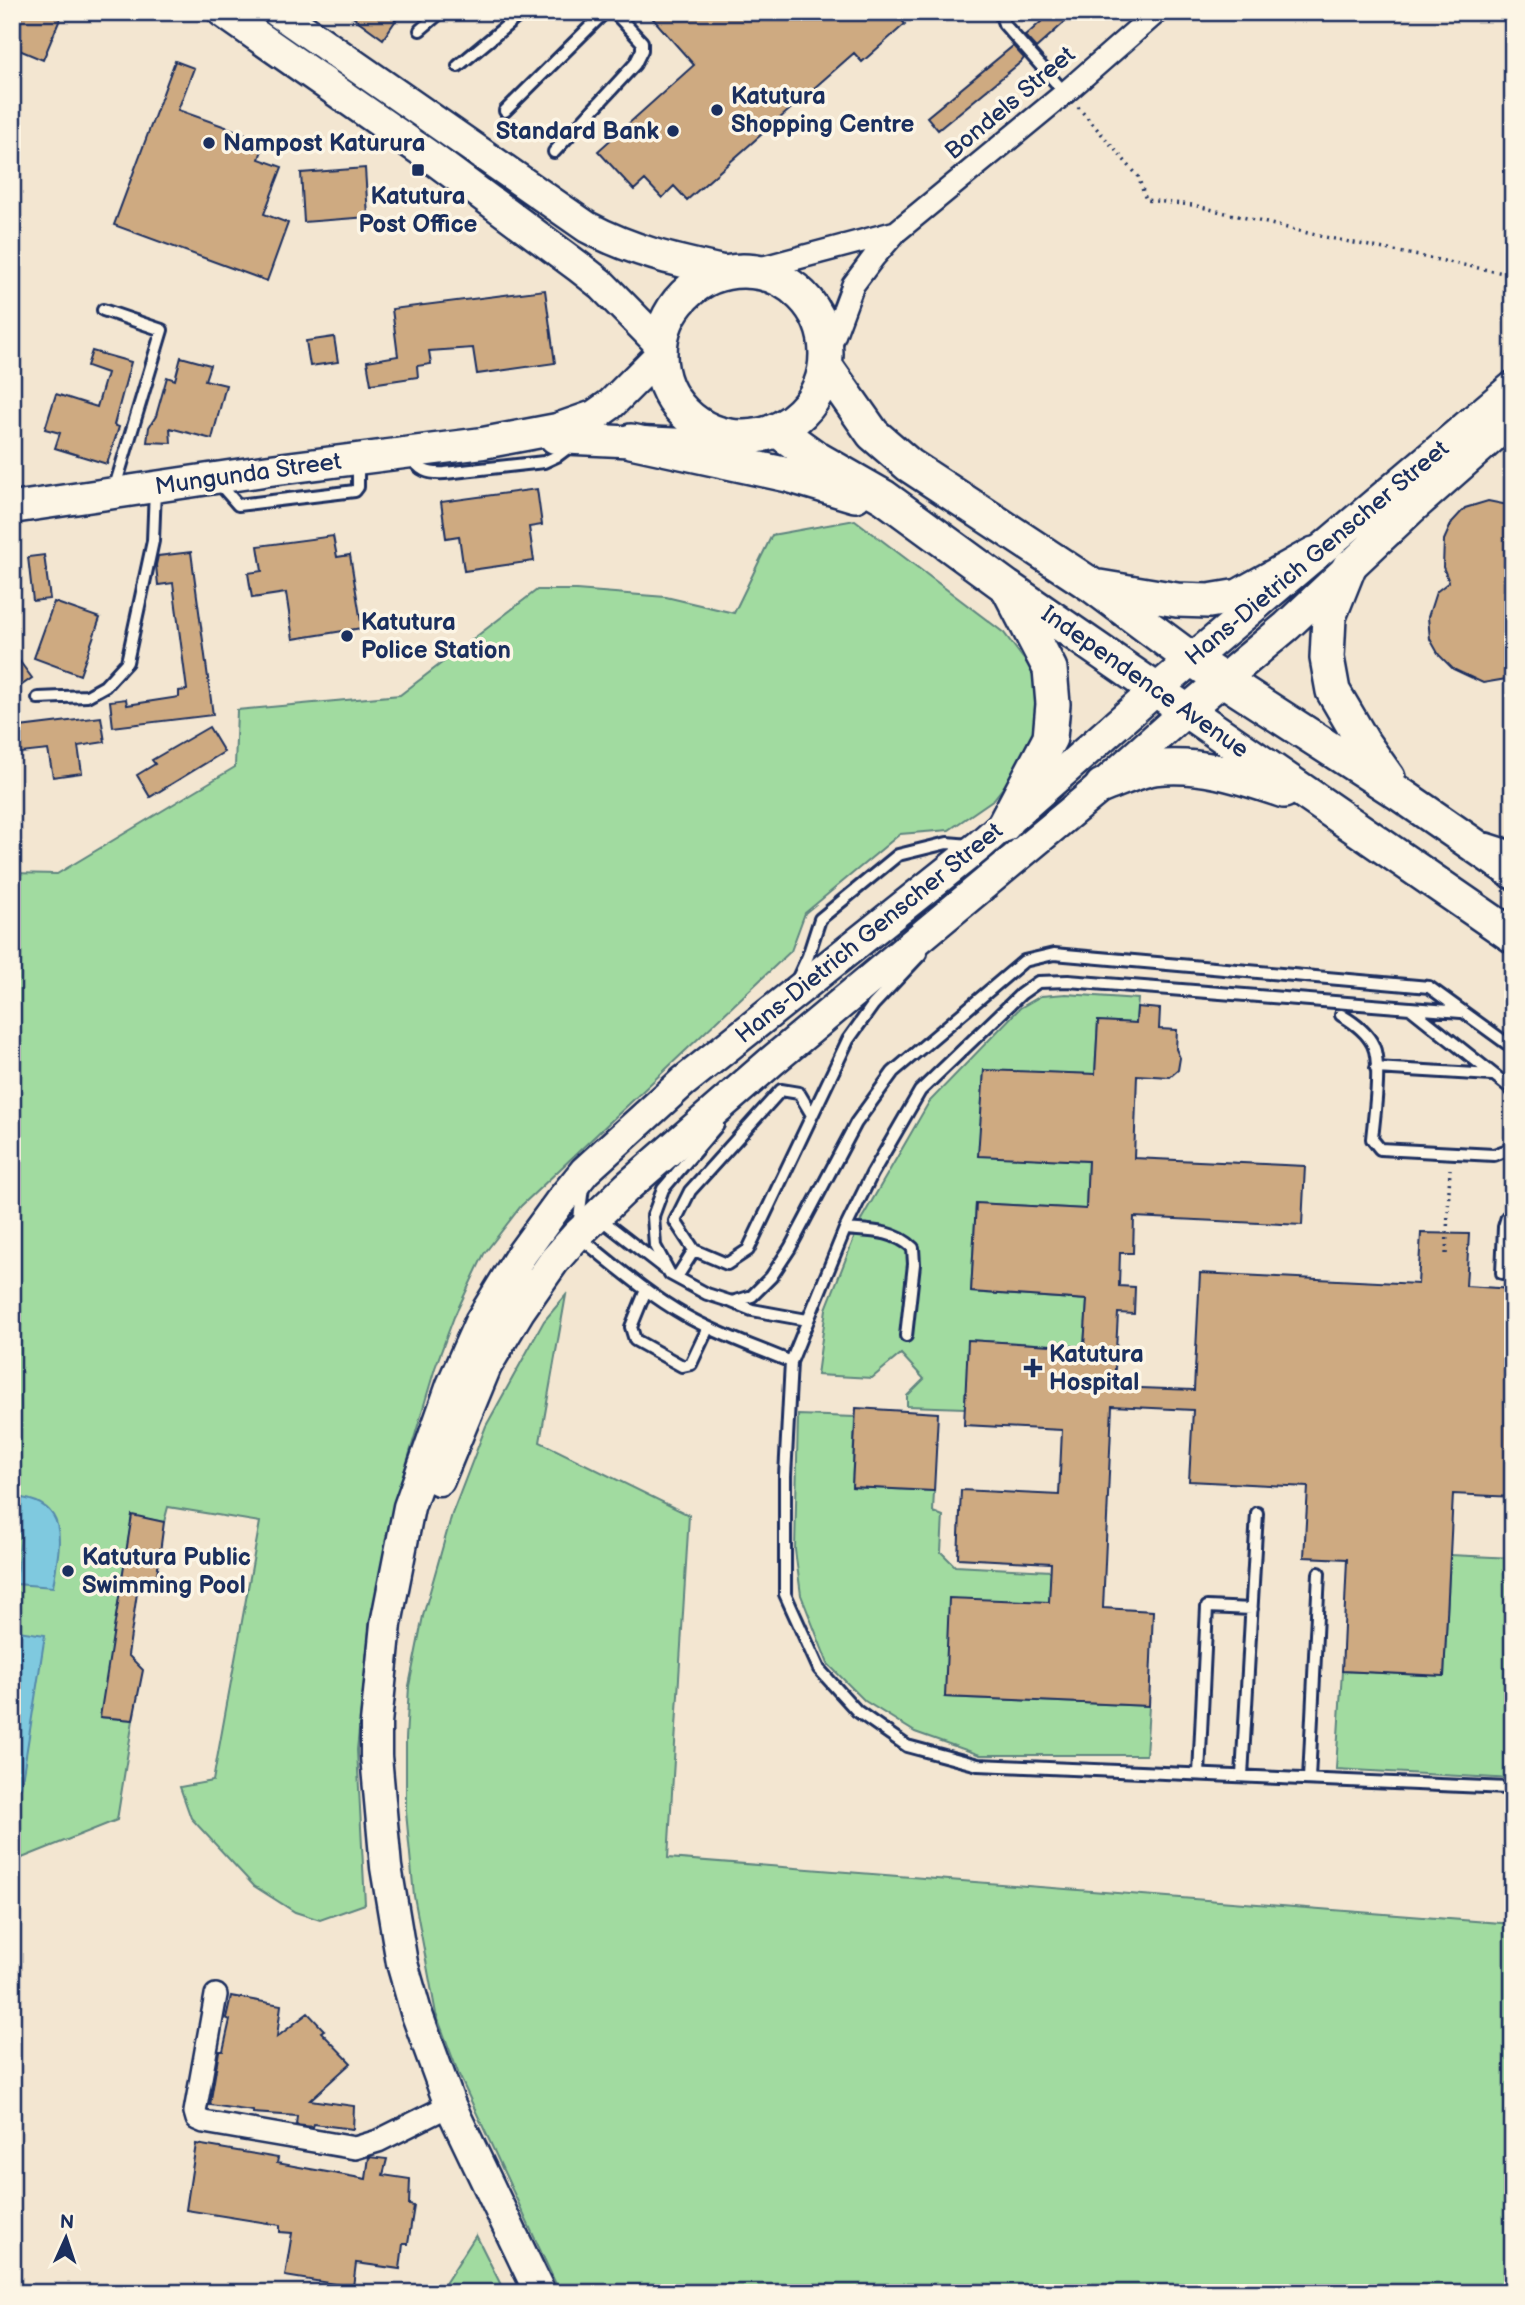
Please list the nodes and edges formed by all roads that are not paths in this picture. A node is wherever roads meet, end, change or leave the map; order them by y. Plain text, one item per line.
1 (223, 12) edge
2 (278, 12) edge
3 (441, 12) edge
4 (523, 12) edge
5 (606, 12) edge
6 (614, 12) edge
7 (1000, 12) edge
8 (1157, 12) edge
9 (420, 30) dead end
10 (458, 66) dead end
11 (1065, 93) junction
12 (505, 111) dead end
13 (554, 152) dead end
14 (896, 232) junction
15 (738, 272) junction
16 (103, 310) dead end
17 (660, 350) junction
18 (827, 361) junction
19 (1513, 387) edge
20 (1513, 419) edge
21 (761, 434) junction
22 (516, 437) junction
23 (580, 438) junction
24 (631, 441) junction
25 (409, 452) junction
26 (155, 486) junction
27 (113, 493) junction
28 (12, 508) edge
29 (912, 518) junction
30 (1314, 554) junction
31 (1349, 567) junction
32 (1093, 586) junction
33 (1007, 587) junction
34 (1191, 659) junction
35 (1224, 680) junction
36 (1157, 689) junction
37 (38, 698) dead end
38 (1186, 710) junction
39 (1102, 786) junction
40 (1400, 794) junction
41 (1316, 801) junction
42 (1448, 827) junction
43 (992, 835) junction
44 (1513, 847) edge
45 (1005, 866) junction
46 (1513, 872) edge
47 (1513, 936) edge
48 (780, 1005) junction
49 (1410, 1007) junction
50 (1461, 1012) junction
51 (1341, 1015) dead end
52 (1513, 1048) edge
53 (772, 1061) junction
54 (1377, 1068) junction
55 (1492, 1075) junction
56 (1513, 1092) edge
57 (813, 1115) junction
58 (1513, 1148) edge
59 (585, 1171) junction
60 (1513, 1214) edge
61 (574, 1227) junction
62 (845, 1229) junction
63 (694, 1250) junction
64 (521, 1255) junction
65 (1502, 1273) dead end
66 (674, 1275) junction
67 (646, 1290) junction
68 (732, 1302) junction
69 (807, 1320) junction
70 (708, 1328) junction
71 (906, 1336) dead end
72 (790, 1362) junction
73 (1257, 1513) dead end
74 (1319, 1573) dead end
75 (391, 1597) junction
76 (1252, 1609) junction
77 (1199, 1774) junction
78 (1242, 1776) junction
79 (1310, 1779) junction
80 (1513, 1790) edge
81 (216, 1995) dead end
82 (450, 2105) junction
83 (540, 2293) edge

1 - 17 street
2 - 15 street, Independence Avenue
3 - 9 lane
4 - 10 lane
5 - 12 lane
6 - 13 lane
7 - 11 lane
8 - 11 street, Bondels Street
11 - 14 street, Bondels Street
14 - 15 street, Bondels Street
14 - 18 street, Bondels Street
15 - 17 main road
15 - 18 main road, Independence Avenue
16 - 27 lane
17 - 21 main road, Independence Avenue
17 - 22 street
18 - 21 main road
18 - 32 main road, Independence Avenue
19 - 30 street, Hans-Dietrich Genscher Street
20 - 31 street, Hans-Dietrich Genscher Street
21 - 24 street
21 - 29 main road, Independence Avenue
22 - 23 street
22 - 25 street, Mungunda Street
23 - 24 street
23 - 25 lane
24 - 29 main road
25 - 26 street, Mungunda Street
26 - 27 street, Mungunda Street
26 - 37 lane
27 - 28 street, Mungunda Street
29 - 33 main road, Independence Avenue
30 - 32 main road
30 - 34 street, Hans-Dietrich Genscher Street
31 - 35 street, Hans-Dietrich Genscher Street
31 - 40 main road
32 - 34 main road, Independence Avenue
33 - 36 main road, Independence Avenue
33 - 43 main road
34 - 35 main road, Independence Avenue
34 - 36 street, Hans-Dietrich Genscher Street
35 - 38 street, Hans-Dietrich Genscher Street
35 - 40 main road, Independence Avenue
36 - 38 main road, Independence Avenue
36 - 43 street, Hans-Dietrich Genscher Street
38 - 39 street, Hans-Dietrich Genscher Street
38 - 41 main road, Independence Avenue
39 - 41 main road
39 - 45 street, Hans-Dietrich Genscher Street
40 - 42 main road, Independence Avenue
41 - 47 main road, Independence Avenue
42 - 44 lane
42 - 46 main road, Independence Avenue
43 - 48 street, Hans-Dietrich Genscher Street
43 - 48 lane
45 - 53 street, Hans-Dietrich Genscher Street
45 - 57 lane
48 - 59 street, Hans-Dietrich Genscher Street
49 - 50 lane
49 - 55 lane
49 - 62 lane
50 - 52 lane
50 - 68 lane
51 - 54 lane
53 - 61 street, Hans-Dietrich Genscher Street
53 - 66 lane
54 - 55 lane
54 - 58 lane
55 - 56 lane
57 - 63 lane
57 - 63 lane
59 - 61 lane
59 - 64 street, Hans-Dietrich Genscher Street
60 - 65 lane
61 - 64 lane
61 - 66 lane
61 - 67 lane
61 - 75 street, Hans-Dietrich Genscher Street
62 - 69 lane
62 - 71 lane
63 - 66 lane
64 - 75 street, Hans-Dietrich Genscher Street
66 - 68 lane
67 - 70 lane
67 - 70 lane
68 - 69 lane
69 - 72 lane
70 - 72 lane
72 - 77 lane
73 - 76 lane
74 - 79 lane
75 - 82 street, Hans-Dietrich Genscher Street
76 - 77 lane
76 - 78 lane
77 - 78 lane
78 - 79 lane
79 - 80 lane
81 - 82 street
82 - 83 street, Hans-Dietrich Genscher Street

